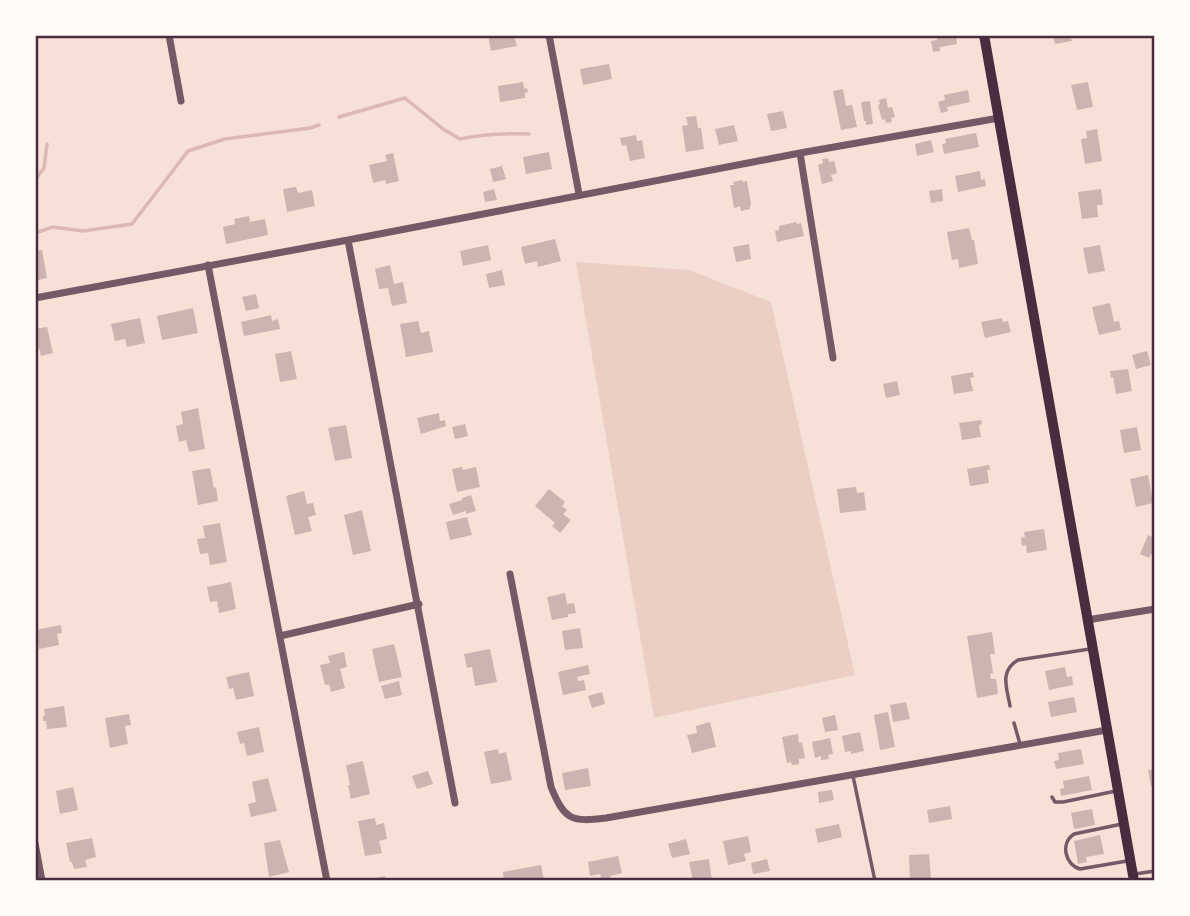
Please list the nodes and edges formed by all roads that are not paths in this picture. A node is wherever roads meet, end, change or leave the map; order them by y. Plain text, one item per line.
1 (169, 35) edge
2 (549, 35) edge
3 (984, 35) edge
4 (181, 101) dead end
5 (999, 118) junction
6 (800, 153) junction
7 (579, 194) junction
8 (348, 240) junction
9 (208, 265) junction
10 (35, 298) edge
11 (833, 358) dead end
12 (510, 574) dead end
13 (419, 604) junction
14 (1155, 609) edge
15 (1087, 620) junction
16 (280, 636) junction
17 (1092, 649) junction
18 (1010, 706) dead end
19 (1014, 723) dead end
20 (1107, 730) junction
21 (1020, 745) junction
22 (853, 774) junction
23 (1118, 790) junction
24 (1052, 797) dead end
25 (456, 803) dead end
26 (1124, 824) junction
27 (35, 843) edge
28 (1131, 860) junction
29 (1155, 871) edge
30 (1134, 878) edge
31 (42, 881) edge
32 (327, 881) edge
33 (875, 881) edge

1 - 4 street
2 - 7 street
3 - 5 main road
5 - 6 street
5 - 15 main road
6 - 7 street
6 - 11 street
7 - 8 street
8 - 9 street
8 - 13 street
9 - 10 street
9 - 16 street
12 - 22 street
13 - 16 street
13 - 25 street
14 - 15 street
15 - 17 main road
16 - 32 street
17 - 18 lane
17 - 20 main road
19 - 21 lane
20 - 21 street
20 - 23 main road
21 - 22 street
22 - 33 lane
23 - 24 lane
23 - 26 main road
26 - 28 main road
26 - 28 lane
27 - 31 street
28 - 30 main road
29 - 30 lane

